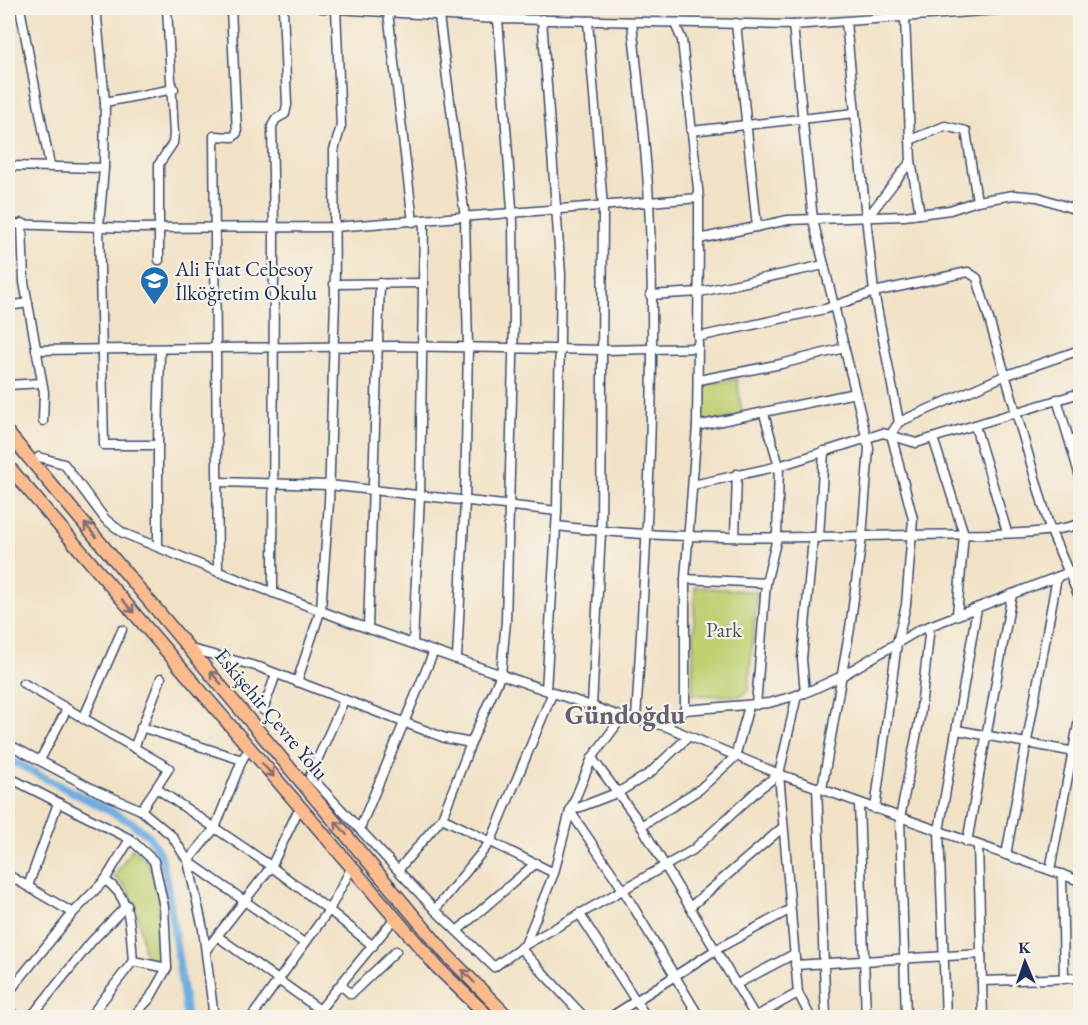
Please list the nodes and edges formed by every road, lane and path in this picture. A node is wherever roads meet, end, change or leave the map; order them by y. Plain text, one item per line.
1 (20, 8) edge
2 (96, 8) edge
3 (167, 8) edge
4 (231, 8) edge
5 (283, 8) edge
6 (321, 8) edge
7 (1023, 8) edge
8 (336, 9) edge
9 (388, 12) junction
10 (439, 16) junction
11 (905, 18) junction
12 (498, 19) junction
13 (542, 19) junction
14 (588, 21) junction
15 (632, 22) junction
16 (846, 22) junction
17 (736, 23) junction
18 (675, 24) junction
19 (794, 25) junction
20 (174, 89) junction
21 (105, 102) junction
22 (855, 113) junction
23 (802, 118) junction
24 (747, 124) junction
25 (691, 131) junction
26 (910, 140) junction
27 (911, 162) junction
28 (8, 166) edge
29 (50, 166) junction
30 (104, 168) junction
31 (699, 198) junction
32 (977, 201) junction
33 (649, 202) junction
34 (603, 207) junction
35 (556, 210) junction
36 (1080, 211) edge
37 (512, 214) junction
38 (920, 214) junction
39 (465, 219) junction
40 (867, 219) junction
41 (813, 220) junction
42 (424, 221) junction
43 (413, 222) junction
44 (22, 223) junction
45 (8, 224) edge
46 (99, 226) junction
47 (274, 226) junction
48 (757, 226) junction
49 (158, 227) junction
50 (215, 227) junction
51 (334, 227) junction
52 (699, 239) junction
53 (159, 260) dead end
54 (824, 265) junction
55 (380, 283) junction
56 (423, 283) junction
57 (334, 284) junction
58 (700, 292) junction
59 (874, 292) junction
60 (650, 295) junction
61 (28, 303) junction
62 (8, 306) edge
63 (834, 306) junction
64 (698, 337) junction
65 (333, 346) junction
66 (378, 346) junction
67 (423, 346) junction
68 (468, 347) junction
69 (273, 348) junction
70 (513, 348) junction
71 (698, 348) junction
72 (844, 348) junction
73 (215, 349) junction
74 (560, 349) junction
75 (651, 349) junction
76 (36, 350) junction
77 (102, 350) junction
78 (603, 350) junction
79 (1080, 350) edge
80 (160, 351) junction
81 (1004, 376) junction
82 (699, 380) junction
83 (42, 383) junction
84 (8, 385) edge
85 (855, 393) junction
86 (1080, 393) edge
87 (1057, 399) junction
88 (1016, 412) junction
89 (764, 414) junction
90 (43, 421) dead end
91 (899, 422) junction
92 (697, 426) junction
93 (975, 426) junction
94 (8, 433) edge
95 (891, 434) junction
96 (867, 438) junction
97 (933, 438) junction
98 (1080, 438) edge
99 (1070, 441) junction
100 (158, 445) junction
101 (824, 451) junction
102 (39, 457) tunnel mouth
103 (8, 466) edge
104 (778, 466) junction
105 (737, 474) junction
106 (1080, 477) edge
107 (218, 482) junction
108 (274, 482) junction
109 (329, 484) junction
110 (693, 486) junction
111 (374, 490) junction
112 (420, 495) junction
113 (465, 501) junction
114 (509, 506) junction
115 (557, 510) junction
116 (1080, 524) edge
117 (557, 526) junction
118 (1050, 529) junction
119 (602, 532) junction
120 (1007, 532) junction
121 (647, 534) junction
122 (964, 534) junction
123 (912, 535) junction
124 (690, 537) junction
125 (735, 537) junction
126 (862, 537) junction
127 (777, 538) junction
128 (816, 538) junction
129 (158, 547) junction
130 (1080, 568) edge
131 (218, 572) junction
132 (1068, 573) junction
133 (1058, 577) junction
134 (685, 579) junction
135 (766, 583) junction
136 (273, 593) junction
137 (1012, 594) junction
138 (1080, 599) edge
139 (977, 608) junction
140 (321, 609) junction
141 (957, 615) junction
142 (930, 626) junction
143 (368, 628) junction
144 (122, 630) dead end
145 (413, 643) junction
146 (897, 643) junction
147 (191, 649) junction
148 (434, 651) junction
149 (457, 658) junction
150 (276, 674) junction
151 (501, 674) junction
152 (840, 677) junction
153 (161, 678) dead end
154 (297, 682) junction
155 (23, 683) dead end
156 (549, 691) junction
157 (801, 694) junction
158 (344, 700) junction
159 (753, 705) junction
160 (592, 706) junction
161 (67, 709) junction
162 (685, 710) junction
163 (263, 711) dead end
164 (1080, 714) edge
165 (623, 716) junction
166 (83, 718) junction
167 (636, 720) junction
168 (406, 723) junction
169 (664, 726) junction
170 (141, 727) junction
171 (957, 730) junction
172 (988, 735) junction
173 (688, 738) junction
174 (471, 743) junction
175 (1028, 743) junction
176 (8, 744) edge
177 (134, 748) junction
178 (1077, 752) edge
179 (735, 757) junction
180 (592, 758) junction
181 (40, 760) junction
182 (779, 774) junction
183 (8, 777) edge
184 (156, 788) junction
185 (820, 788) junction
186 (619, 792) junction
187 (58, 803) junction
188 (859, 803) junction
189 (874, 809) junction
190 (141, 810) junction
191 (570, 812) junction
192 (296, 814) dead end
193 (442, 818) junction
194 (900, 818) junction
195 (641, 826) junction
196 (215, 828) junction
197 (360, 828) junction
198 (782, 828) junction
199 (939, 831) junction
200 (130, 839) junction
201 (491, 841) junction
202 (967, 842) junction
203 (978, 846) junction
204 (1006, 855) junction
205 (188, 861) junction
206 (536, 863) junction
207 (664, 865) junction
208 (271, 867) junction
209 (351, 869) junction
210 (399, 869) junction
211 (1050, 870) junction
212 (554, 873) junction
213 (1062, 874) junction
214 (8, 876) edge
215 (105, 880) junction
216 (1080, 881) edge
217 (28, 886) junction
218 (622, 888) junction
219 (245, 902) junction
220 (128, 905) junction
221 (690, 907) junction
222 (329, 910) junction
223 (435, 910) junction
224 (789, 910) junction
225 (73, 913) junction
226 (579, 913) junction
227 (395, 918) junction
228 (457, 931) junction
229 (217, 936) junction
230 (304, 943) junction
231 (373, 946) junction
232 (522, 946) junction
233 (717, 949) junction
234 (206, 950) junction
235 (396, 951) dead end
236 (794, 954) junction
237 (981, 954) junction
238 (945, 957) junction
239 (903, 958) junction
240 (133, 960) junction
241 (862, 961) junction
242 (823, 963) junction
243 (795, 965) junction
244 (167, 968) junction
245 (675, 975) junction
246 (1080, 978) edge
247 (1064, 979) junction
248 (279, 980) junction
249 (982, 981) junction
250 (737, 984) junction
251 (341, 985) junction
252 (8, 993) edge
253 (798, 993) junction
254 (636, 1000) junction
255 (8, 1009) edge
256 (320, 1010) junction
257 (17, 1017) edge
258 (30, 1017) edge
259 (88, 1017) edge
260 (132, 1017) edge
261 (214, 1017) edge
262 (250, 1017) edge
263 (313, 1017) edge
264 (490, 1017) edge
265 (509, 1017) edge
266 (585, 1017) edge
267 (609, 1017) edge
268 (647, 1017) edge
269 (700, 1017) edge
270 (754, 1017) edge
271 (811, 1017) edge
272 (826, 1017) edge
273 (866, 1017) edge
274 (906, 1017) edge
275 (946, 1017) edge
276 (982, 1017) edge

1 - 29 street
2 - 21 street
3 - 20 street
4 - 50 street
5 - 47 street
6 - 8 street
7 - 11 street
8 - 9 street
8 - 51 street
9 - 10 street
9 - 43 street
10 - 12 street
10 - 39 street
11 - 16 street
11 - 26 street
12 - 13 street
12 - 37 street
13 - 14 street
13 - 35 street
14 - 15 street
14 - 34 street
15 - 18 street
15 - 33 street
16 - 19 street
16 - 22 street
17 - 18 street
17 - 19 street
17 - 24 street
18 - 25 street
19 - 23 street
20 - 21 street
20 - 49 street
21 - 30 street
22 - 23 street
22 - 40 street
23 - 24 street
23 - 41 street
24 - 25 street
24 - 48 street
25 - 31 street
26 - 27 street
26 - 32 street
27 - 38 street
27 - 40 street
28 - 29 street
29 - 30 street
30 - 46 street
31 - 33 street
31 - 52 street
32 - 36 street
32 - 38 street
33 - 34 street
33 - 60 street
34 - 35 street
34 - 78 street
35 - 37 street
35 - 74 street
37 - 39 street
37 - 70 street
38 - 40 street
39 - 42 street
39 - 68 street
40 - 41 street
40 - 59 street
41 - 48 street
41 - 54 street
42 - 43 street
42 - 56 street
43 - 51 street
44 - 45 street
44 - 46 street
44 - 61 street
46 - 49 street
46 - 77 street
47 - 50 street
47 - 51 street
47 - 69 street
48 - 52 street
49 - 50 street
49 - 53 street
50 - 73 street
51 - 57 street
52 - 58 street
54 - 58 street
54 - 63 street
55 - 56 street
55 - 57 street
55 - 66 street
56 - 67 street
57 - 65 street
58 - 60 street
58 - 64 street
59 - 63 street
59 - 81 street
59 - 91 street
60 - 75 street
61 - 62 street
61 - 76 street
63 - 64 street
63 - 72 street
64 - 71 street
65 - 66 street
65 - 69 street
65 - 109 street
66 - 67 street
66 - 111 street
67 - 68 street
67 - 112 street
68 - 70 street
68 - 113 street
69 - 73 street
69 - 108 street
70 - 74 street
70 - 114 street
71 - 75 street
71 - 82 street
72 - 82 street
72 - 85 street
73 - 80 street
73 - 107 street
74 - 78 street
74 - 115 street
75 - 78 street
75 - 121 street
76 - 77 street
76 - 83 street
77 - 80 street
77 - 100 street
78 - 119 street
79 - 81 street
80 - 100 street
81 - 88 street
81 - 91 street
82 - 92 street
83 - 84 street
83 - 90 street
85 - 89 street
85 - 96 street
86 - 87 street
87 - 88 street
87 - 99 street
88 - 93 street
88 - 118 street
89 - 92 street
89 - 104 street
91 - 95 street
92 - 110 street
93 - 97 street
93 - 120 street
147 -> 94 highway, Eskişehir Çevre Yolu
95 - 96 street
95 - 97 street
95 - 123 street
96 - 101 street
96 - 126 street
97 - 122 street
98 - 99 street
99 - 106 street
100 - 129 street
101 - 104 street
101 - 128 street
102 - 129 street
103 -> 209 highway, Eskişehir Çevre Yolu
104 - 105 street
104 - 127 street
105 - 110 street
105 - 125 street
107 - 108 street
107 - 131 street
108 - 109 street
108 - 136 street
109 - 111 street
109 - 140 street
110 - 124 street
111 - 112 street
111 - 143 street
112 - 113 street
112 - 145 street
113 - 114 street
113 - 149 street
114 - 115 street
114 - 151 street
115 - 117 street
116 - 118 street
117 - 119 street
117 - 156 street
118 - 120 street
118 - 132 street
119 - 121 street
119 - 160 street
120 - 122 street
121 - 124 street
121 - 167 street
122 - 123 street
122 - 141 street
123 - 126 street
123 - 146 street
124 - 125 street
124 - 134 street
125 - 127 street
126 - 128 street
126 - 152 street
127 - 128 street
127 - 135 street
128 - 157 street
129 - 131 street
130 - 132 street
131 - 136 street
132 - 133 street
132 - 138 street
133 - 137 street
133 - 175 street
134 - 135 street
134 - 162 street
135 - 159 street
136 - 140 street
137 - 139 street
137 - 172 street
139 - 141 street
139 - 171 street
140 - 143 street
140 - 154 street
141 - 142 street
142 - 146 street
142 - 194 street
143 - 145 street
144 - 166 street
145 - 148 street
146 - 152 street
146 - 189 street
147 - 150 street
265 -> 147 highway, Eskişehir Çevre Yolu
148 - 149 street
148 - 168 street
149 - 151 street
150 - 154 street
150 - 163 street
151 - 156 street
151 - 174 street
152 - 157 street
152 - 185 street
153 - 170 street
154 - 158 street
155 - 161 street
156 - 160 street
156 - 201 street
157 - 159 street
157 - 182 street
158 - 168 street
158 - 197 street
159 - 162 street
159 - 179 street
160 - 165 street
161 - 166 street
161 - 181 street
162 - 169 street
164 - 178 street
165 - 167 street
165 - 180 street
166 - 177 street
167 - 169 street
168 - 174 street
168 - 197 street
169 - 173 street
170 - 177 street
170 - 196 street
171 - 172 street
171 - 199 street
172 - 175 street
172 - 202 street
173 - 179 street
173 - 186 street
174 - 193 street
175 - 178 street
175 - 204 street
176 - 181 street
177 - 184 street
178 - 211 street
179 - 182 street
179 - 195 street
180 - 186 street
180 - 191 street
181 - 190 street
182 - 185 street
182 - 198 street
182 - 207 street
183 - 187 street
184 - 190 street
184 - 196 street
185 - 188 street
185 - 242 street
186 - 191 street
186 - 195 street
187 - 200 street
187 - 217 street
188 - 189 street
188 - 241 street
189 - 194 street
190 - 205 street
191 - 212 street
191 - 218 street
192 - 208 street
193 - 201 street
193 - 210 street
194 - 199 street
194 - 239 street
195 - 207 street
196 - 205 street
196 - 208 street
197 - 210 street
198 - 221 street
198 - 224 street
199 - 202 street
199 - 238 street
200 - 215 street
200 - 244 street
201 - 206 street
201 - 223 street
202 - 203 street
203 - 204 street
203 - 237 street
204 - 211 street
205 - 219 street
205 - 234 street
206 - 212 street
206 - 228 street
207 - 218 street
207 - 221 street
208 - 219 street
208 - 222 street
209 - 222 street
209 - 227 highway, Eskişehir Çevre Yolu
210 - 223 street
211 - 213 street
212 - 232 street
213 - 216 street
213 - 247 street
214 - 217 street
215 - 220 street
215 - 225 street
217 - 225 street
218 - 226 street
218 - 245 street
219 - 229 street
219 - 230 street
220 - 240 street
220 - 258 street
221 - 233 street
222 - 230 street
222 - 231 street
223 - 228 street
224 - 233 street
224 - 236 street
225 - 252 street
226 - 232 street
226 - 254 street
227 - 231 street
227 - 264 highway, Eskişehir Çevre Yolu
228 - 232 street
229 - 234 street
229 - 248 street
230 - 248 street
231 - 251 street
232 - 266 street
233 - 245 street
233 - 250 street
234 - 261 street
235 - 251 street
236 - 243 street
236 - 250 street
237 - 238 street
237 - 249 street
238 - 239 street
238 - 275 street
239 - 241 street
239 - 274 street
240 - 244 street
240 - 259 street
241 - 242 street
241 - 273 street
242 - 243 street
242 - 272 street
243 - 253 street
244 - 260 street
245 - 254 street
245 - 269 street
246 - 247 street
247 - 249 street
248 - 256 street
248 - 262 street
249 - 276 street
250 - 270 street
251 - 256 street
253 - 270 street
253 - 271 street
254 - 267 street
254 - 268 street
255 - 257 street
256 - 263 street

